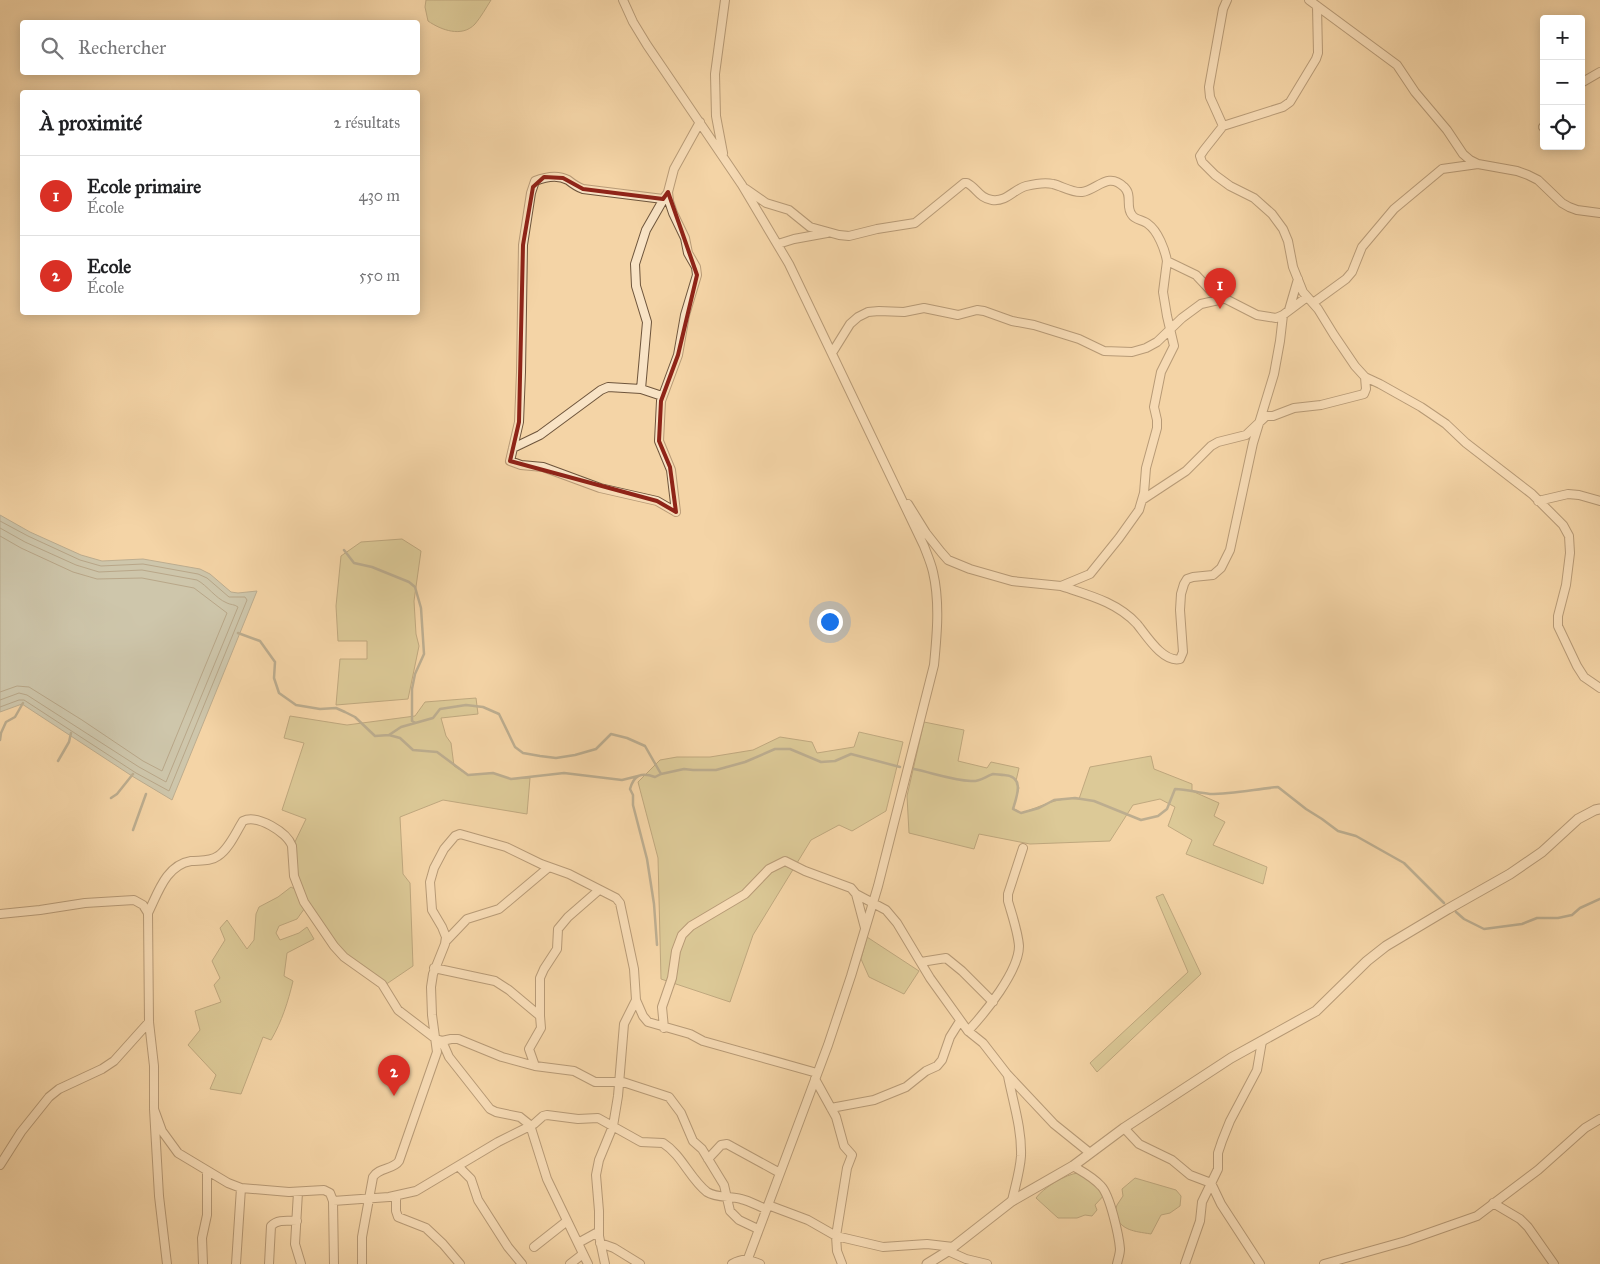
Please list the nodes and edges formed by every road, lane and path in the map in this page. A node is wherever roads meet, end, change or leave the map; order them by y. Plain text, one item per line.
1 (622, 0) edge
2 (725, 0) edge
3 (1227, 0) edge
4 (1309, 0) edge
5 (1317, 6) junction
6 (1600, 72) edge
7 (1585, 81) edge
8 (700, 122) junction
9 (1223, 126) junction
10 (724, 158) junction
11 (1478, 164) junction
12 (742, 185) junction
13 (668, 192) junction
14 (663, 199) junction
15 (1600, 213) edge
16 (831, 232) junction
17 (778, 244) junction
18 (1167, 261) junction
19 (1298, 279) junction
20 (1307, 297) junction
21 (1223, 298) junction
22 (1313, 303) junction
23 (1286, 312) junction
24 (1169, 330) junction
25 (832, 353) junction
26 (1365, 377) junction
27 (641, 389) junction
28 (662, 396) junction
29 (1259, 425) junction
30 (513, 448) junction
31 (898, 490) junction
32 (1142, 500) junction
33 (1538, 500) junction
34 (1600, 501) edge
35 (1061, 586) junction
36 (1600, 688) edge
37 (1600, 809) edge
38 (1023, 848) dead end
39 (549, 867) junction
40 (600, 890) junction
41 (856, 894) junction
42 (873, 904) junction
43 (0, 914) edge
44 (148, 914) junction
45 (865, 928) junction
46 (446, 941) junction
47 (921, 962) junction
48 (434, 968) junction
49 (636, 1000) junction
50 (993, 1002) junction
51 (540, 1016) junction
52 (960, 1021) junction
53 (149, 1022) junction
54 (664, 1028) junction
55 (968, 1031) junction
56 (439, 1040) junction
57 (1262, 1041) junction
58 (535, 1066) junction
59 (1007, 1074) junction
60 (816, 1076) junction
61 (619, 1081) junction
62 (831, 1108) junction
63 (154, 1109) junction
64 (1600, 1119) edge
65 (530, 1125) junction
66 (613, 1126) junction
67 (1124, 1128) junction
68 (1090, 1153) junction
69 (708, 1159) junction
70 (0, 1165) edge
71 (458, 1166) junction
72 (1073, 1166) junction
73 (208, 1172) junction
74 (780, 1173) junction
75 (1211, 1183) junction
76 (241, 1188) junction
77 (298, 1192) junction
78 (396, 1196) junction
79 (727, 1196) junction
80 (368, 1197) junction
81 (333, 1201) junction
82 (1012, 1201) junction
83 (1493, 1203) junction
84 (767, 1207) junction
85 (297, 1221) junction
86 (567, 1221) junction
87 (758, 1229) junction
88 (598, 1232) junction
89 (836, 1236) junction
90 (578, 1242) junction
91 (600, 1243) junction
92 (534, 1247) dead end
93 (951, 1249) junction
94 (583, 1254) junction
95 (453, 1256) junction
96 (747, 1261) edge
97 (167, 1264) edge
98 (203, 1264) edge
99 (236, 1264) edge
100 (269, 1264) edge
101 (301, 1264) edge
102 (334, 1264) edge
103 (362, 1264) edge
104 (448, 1264) edge
105 (460, 1264) edge
106 (522, 1264) edge
107 (570, 1264) edge
108 (588, 1264) edge
109 (605, 1264) edge
110 (640, 1264) edge
111 (732, 1264) edge
112 (760, 1264) edge
113 (842, 1264) edge
114 (927, 1264) edge
115 (987, 1264) edge
116 (1117, 1264) edge
117 (1185, 1264) edge
118 (1260, 1264) edge
119 (1324, 1264) edge
120 (1554, 1264) edge

1 - 8 street
2 - 10 street
3 - 9 street
4 - 5 street
5 - 9 street
5 - 11 street
6 - 7 street
8 - 10 street
8 - 13 street
9 - 19 street
10 - 12 street
11 - 15 street
11 - 22 street
12 - 16 street
12 - 17 street
13 - 14 street
13 - 28 street
14 - 27 street
14 - 30 street
16 - 17 street
16 - 18 street
17 - 25 street
18 - 21 street
18 - 24 street
19 - 20 street
19 - 23 street
20 - 22 street
20 - 23 street
21 - 23 street
21 - 24 street
22 - 26 street
23 - 29 street
24 - 25 street
24 - 32 street
25 - 31 street
26 - 29 street
26 - 33 street
27 - 28 street
27 - 30 street
28 - 30 street
29 - 32 street
29 - 35 street
31 - 35 street
31 - 42 street
32 - 35 street
33 - 34 street
33 - 36 street
37 - 57 street
38 - 50 street
39 - 40 street
39 - 46 street
39 - 46 street
40 - 49 street
40 - 51 street
41 - 42 street
41 - 45 street
41 - 54 street
42 - 45 street
42 - 47 street
43 - 44 street
44 - 53 street
44 - 56 street
45 - 60 street
46 - 48 street
47 - 50 street
47 - 52 street
48 - 51 street
48 - 56 street
49 - 54 street
49 - 61 street
50 - 55 street
51 - 58 street
52 - 55 street
52 - 62 street
53 - 63 street
53 - 70 street
54 - 60 street
55 - 59 street
56 - 58 street
56 - 65 street
56 - 80 street
57 - 67 street
57 - 75 street
58 - 61 street
59 - 68 street
59 - 82 street
60 - 62 street
60 - 74 street
61 - 66 street
61 - 69 street
62 - 89 street
63 - 73 street
63 - 97 street
64 - 83 street
65 - 66 street
65 - 71 street
65 - 86 street
66 - 79 street
66 - 88 street
67 - 68 street
67 - 75 street
68 - 72 street
69 - 74 street
69 - 79 street
71 - 78 street
71 - 106 street
72 - 82 street
72 - 116 street
73 - 76 street
73 - 98 street
74 - 84 street
75 - 117 street
75 - 118 street
76 - 77 street
76 - 99 street
77 - 81 street
77 - 85 street
78 - 80 street
78 - 95 street
79 - 84 street
79 - 87 street
80 - 81 street
80 - 103 street
81 - 102 street
82 - 93 street
83 - 119 street
83 - 120 street
84 - 87 street
84 - 89 street
85 - 100 street
85 - 101 street
86 - 90 street
86 - 92 street
87 - 96 street
88 - 90 street
88 - 91 street
89 - 93 street
89 - 113 street
90 - 94 street
91 - 109 street
91 - 110 street
93 - 114 street
93 - 115 street
94 - 107 street
94 - 108 street
95 - 104 street
95 - 105 street
96 - 111 street
96 - 112 street

